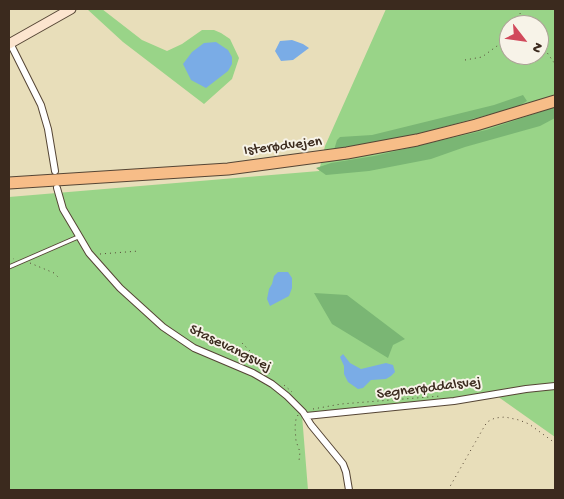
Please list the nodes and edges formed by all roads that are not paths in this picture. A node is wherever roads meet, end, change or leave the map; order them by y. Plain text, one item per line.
1 (71, 9) edge
2 (9, 43) edge
3 (555, 101) edge
4 (55, 170) dead end
5 (9, 184) edge
6 (57, 188) dead end
7 (79, 236) junction
8 (9, 267) edge
9 (555, 386) edge
10 (305, 414) junction
11 (349, 490) edge

1 - 2 street
2 - 4 street
3 - 5 highway, Isterødvejen
6 - 7 street, Stasevangsvej
7 - 8 lane
7 - 10 street, Stasevangsvej
9 - 10 street, Segnerøddalsvej
10 - 11 street, Stasevangsvej

